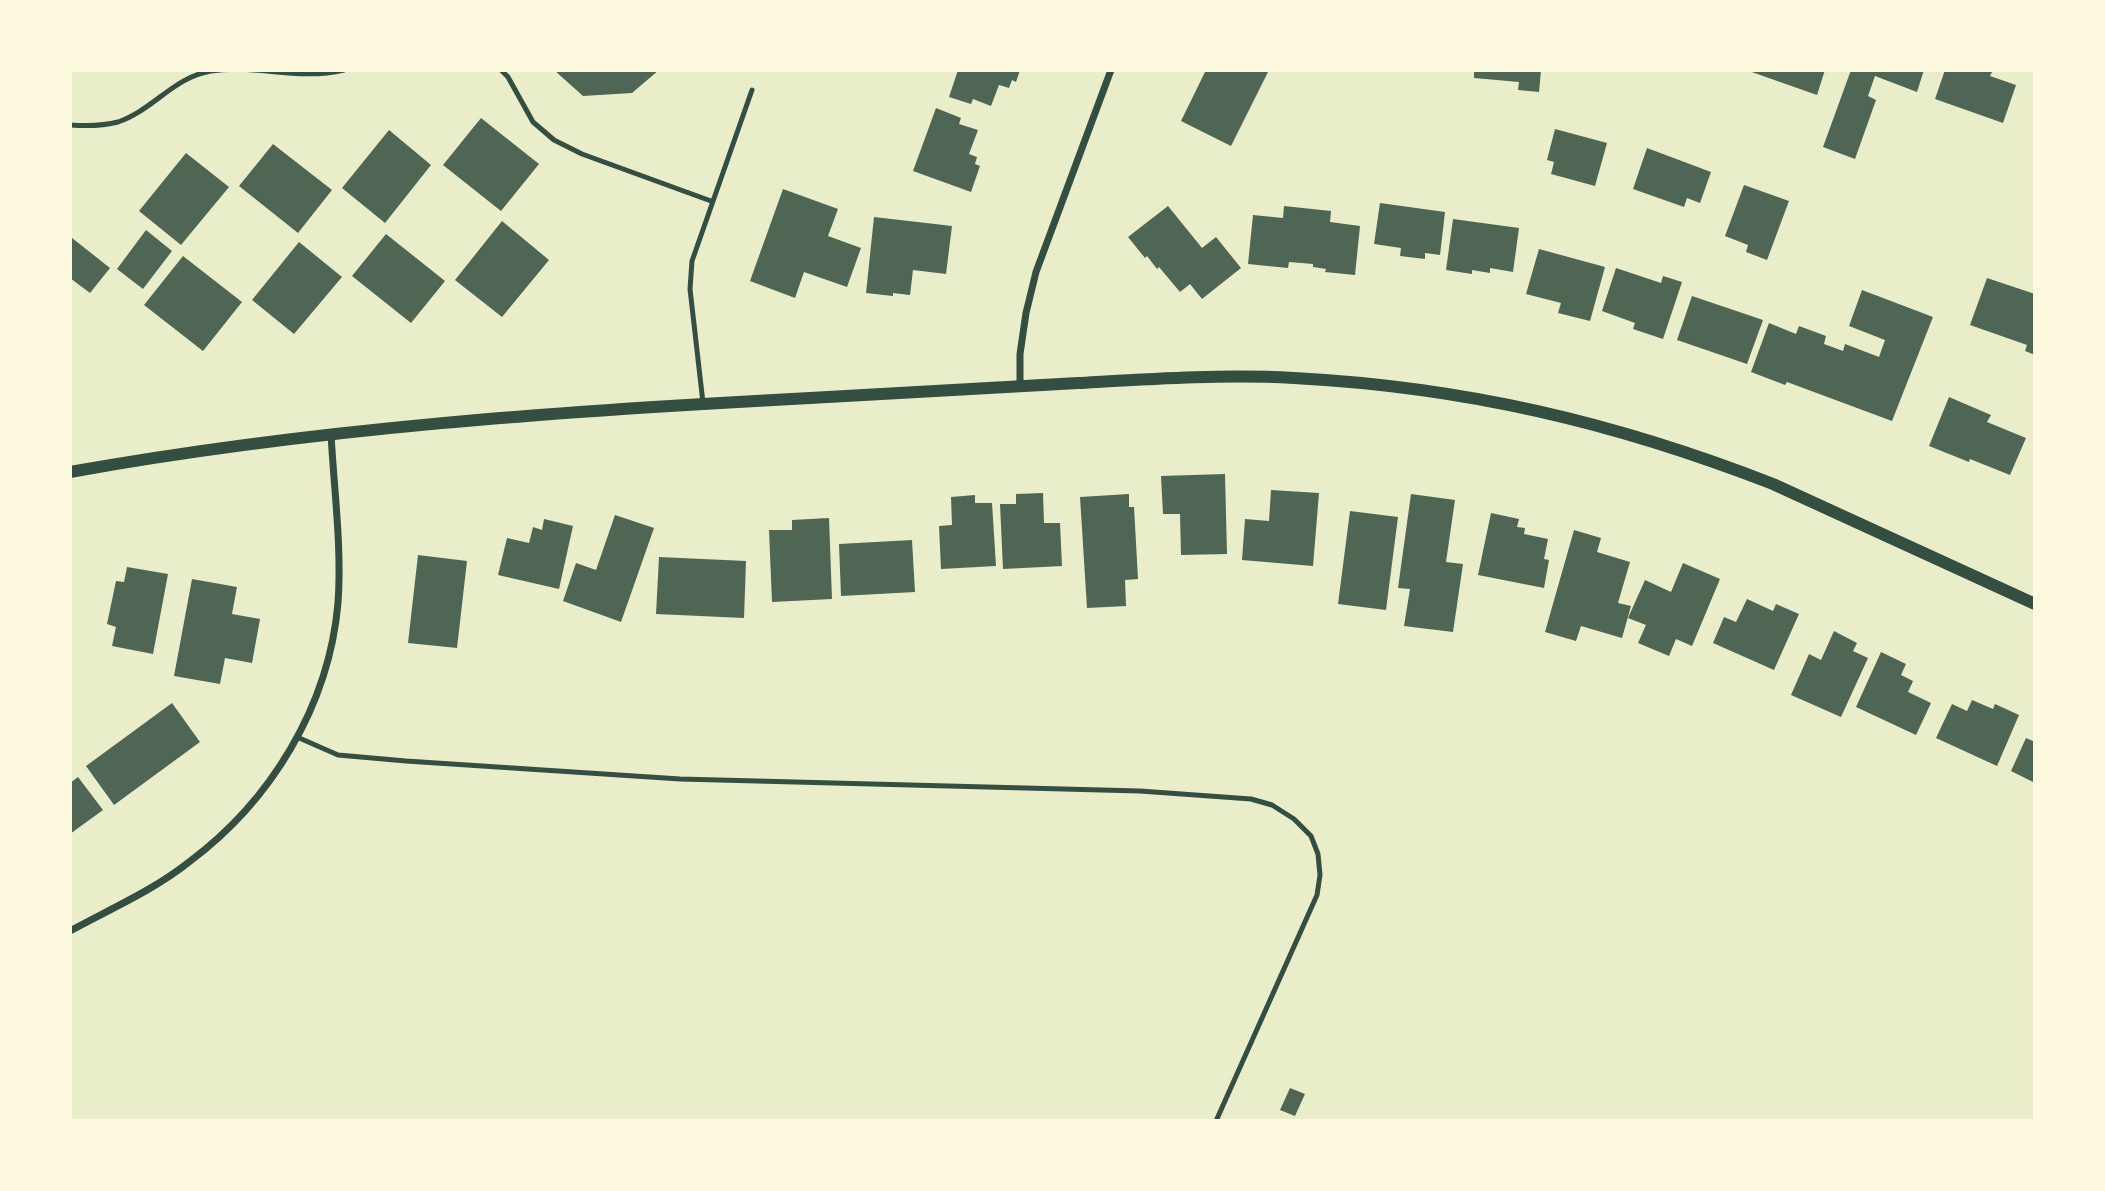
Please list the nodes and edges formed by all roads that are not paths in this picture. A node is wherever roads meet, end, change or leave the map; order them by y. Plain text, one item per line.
1 (344, 70) edge
2 (501, 70) edge
3 (1111, 70) edge
4 (752, 90) dead end
5 (70, 125) edge
6 (711, 201) junction
7 (1020, 386) junction
8 (703, 403) junction
9 (331, 434) junction
10 (70, 472) edge
11 (2035, 604) edge
12 (297, 737) junction
13 (70, 931) edge
14 (1216, 1121) edge

1 - 5 lane
2 - 6 lane
3 - 7 street
4 - 6 lane
6 - 8 lane
7 - 8 street
7 - 11 street
8 - 9 street
9 - 10 street
9 - 12 street
12 - 13 street
12 - 14 lane

